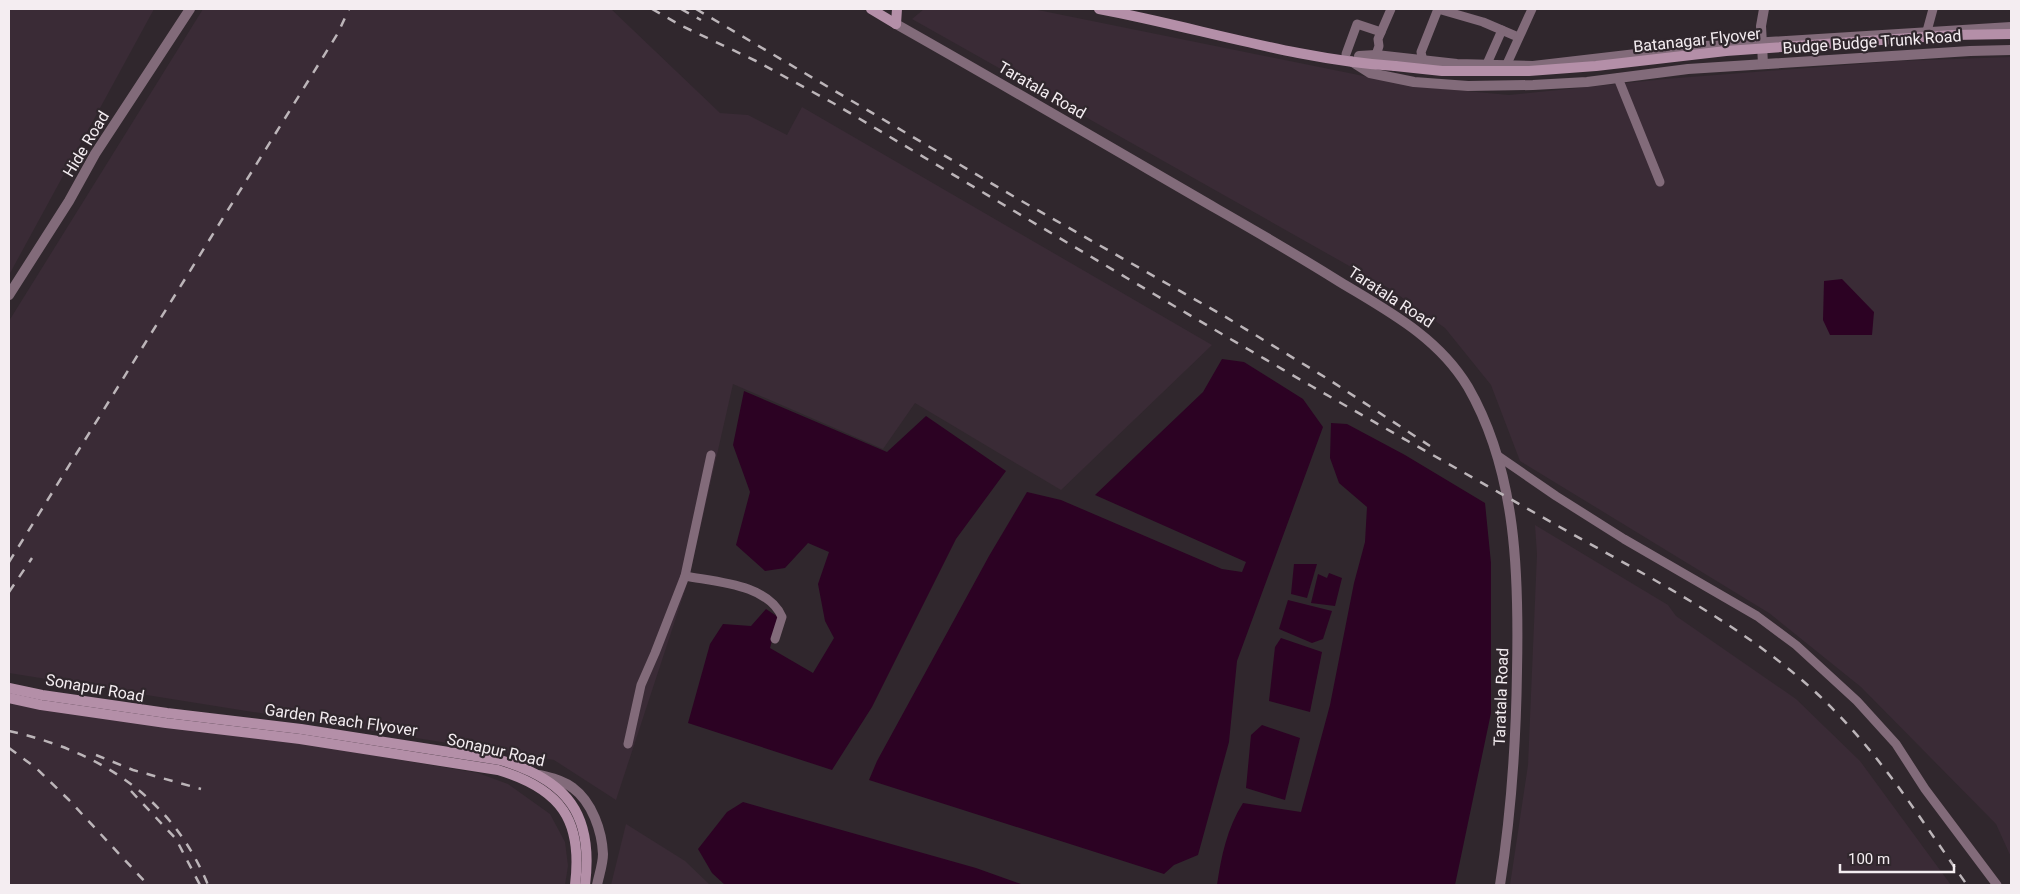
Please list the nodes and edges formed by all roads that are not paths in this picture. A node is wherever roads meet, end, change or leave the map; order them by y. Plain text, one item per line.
1 (190, 9) edge
2 (871, 9) edge
3 (897, 9) edge
4 (1099, 9) edge
5 (1126, 9) edge
6 (1391, 9) edge
7 (1438, 9) edge
8 (1532, 9) edge
9 (1764, 9) edge
10 (1933, 9) edge
11 (896, 24) junction
12 (2011, 27) edge
13 (1502, 30) junction
14 (1927, 31) junction
15 (1381, 32) junction
16 (2011, 34) edge
17 (1518, 37) junction
18 (1762, 41) junction
19 (2011, 50) edge
20 (1376, 55) junction
21 (1352, 57) junction
22 (1423, 62) junction
23 (1763, 64) junction
24 (1486, 66) junction
25 (1506, 66) junction
26 (1618, 78) junction
27 (1660, 182) dead end
28 (9, 295) edge
29 (711, 456) dead end
30 (1498, 456) junction
31 (685, 576) junction
32 (775, 639) dead end
33 (9, 688) edge
34 (9, 698) edge
35 (628, 744) dead end
36 (575, 885) edge
37 (585, 885) edge
38 (597, 885) edge
39 (1500, 885) edge
40 (1997, 885) edge

1 - 28 street, Hide Road
2 - 11 main road, Taratala Road
3 - 11 main road
4 - 21 main road
5 - 21 main road
6 - 15 street
7 - 13 street
7 - 22 street
8 - 17 street
9 - 18 street
10 - 14 street
11 - 30 street, Taratala Road
12 - 14 street, Budge Budge Trunk Road
13 - 17 street
13 - 24 street
14 - 18 street, Budge Budge Trunk Road
15 - 20 street
15 - 21 street
16 - 21 main road, Batanagar Flyover, bridge
17 - 25 street
18 - 23 street
18 - 25 street, Budge Budge Trunk Road
19 - 23 street, Budge Budge Trunk Road
20 - 21 street, Budge Budge Trunk Road
20 - 22 street, Budge Budge Trunk Road
21 - 26 street, Budge Budge Trunk Road
22 - 24 street, Budge Budge Trunk Road
23 - 26 street, Budge Budge Trunk Road
24 - 25 street, Budge Budge Trunk Road
26 - 27 street
29 - 31 street
30 - 39 street, Taratala Road
30 - 40 street
31 - 32 street
31 - 35 street
33 - 37 main road, Garden Reach Flyover, bridge
33 - 38 street, Sonapur Road
34 - 36 main road, Garden Reach Flyover

